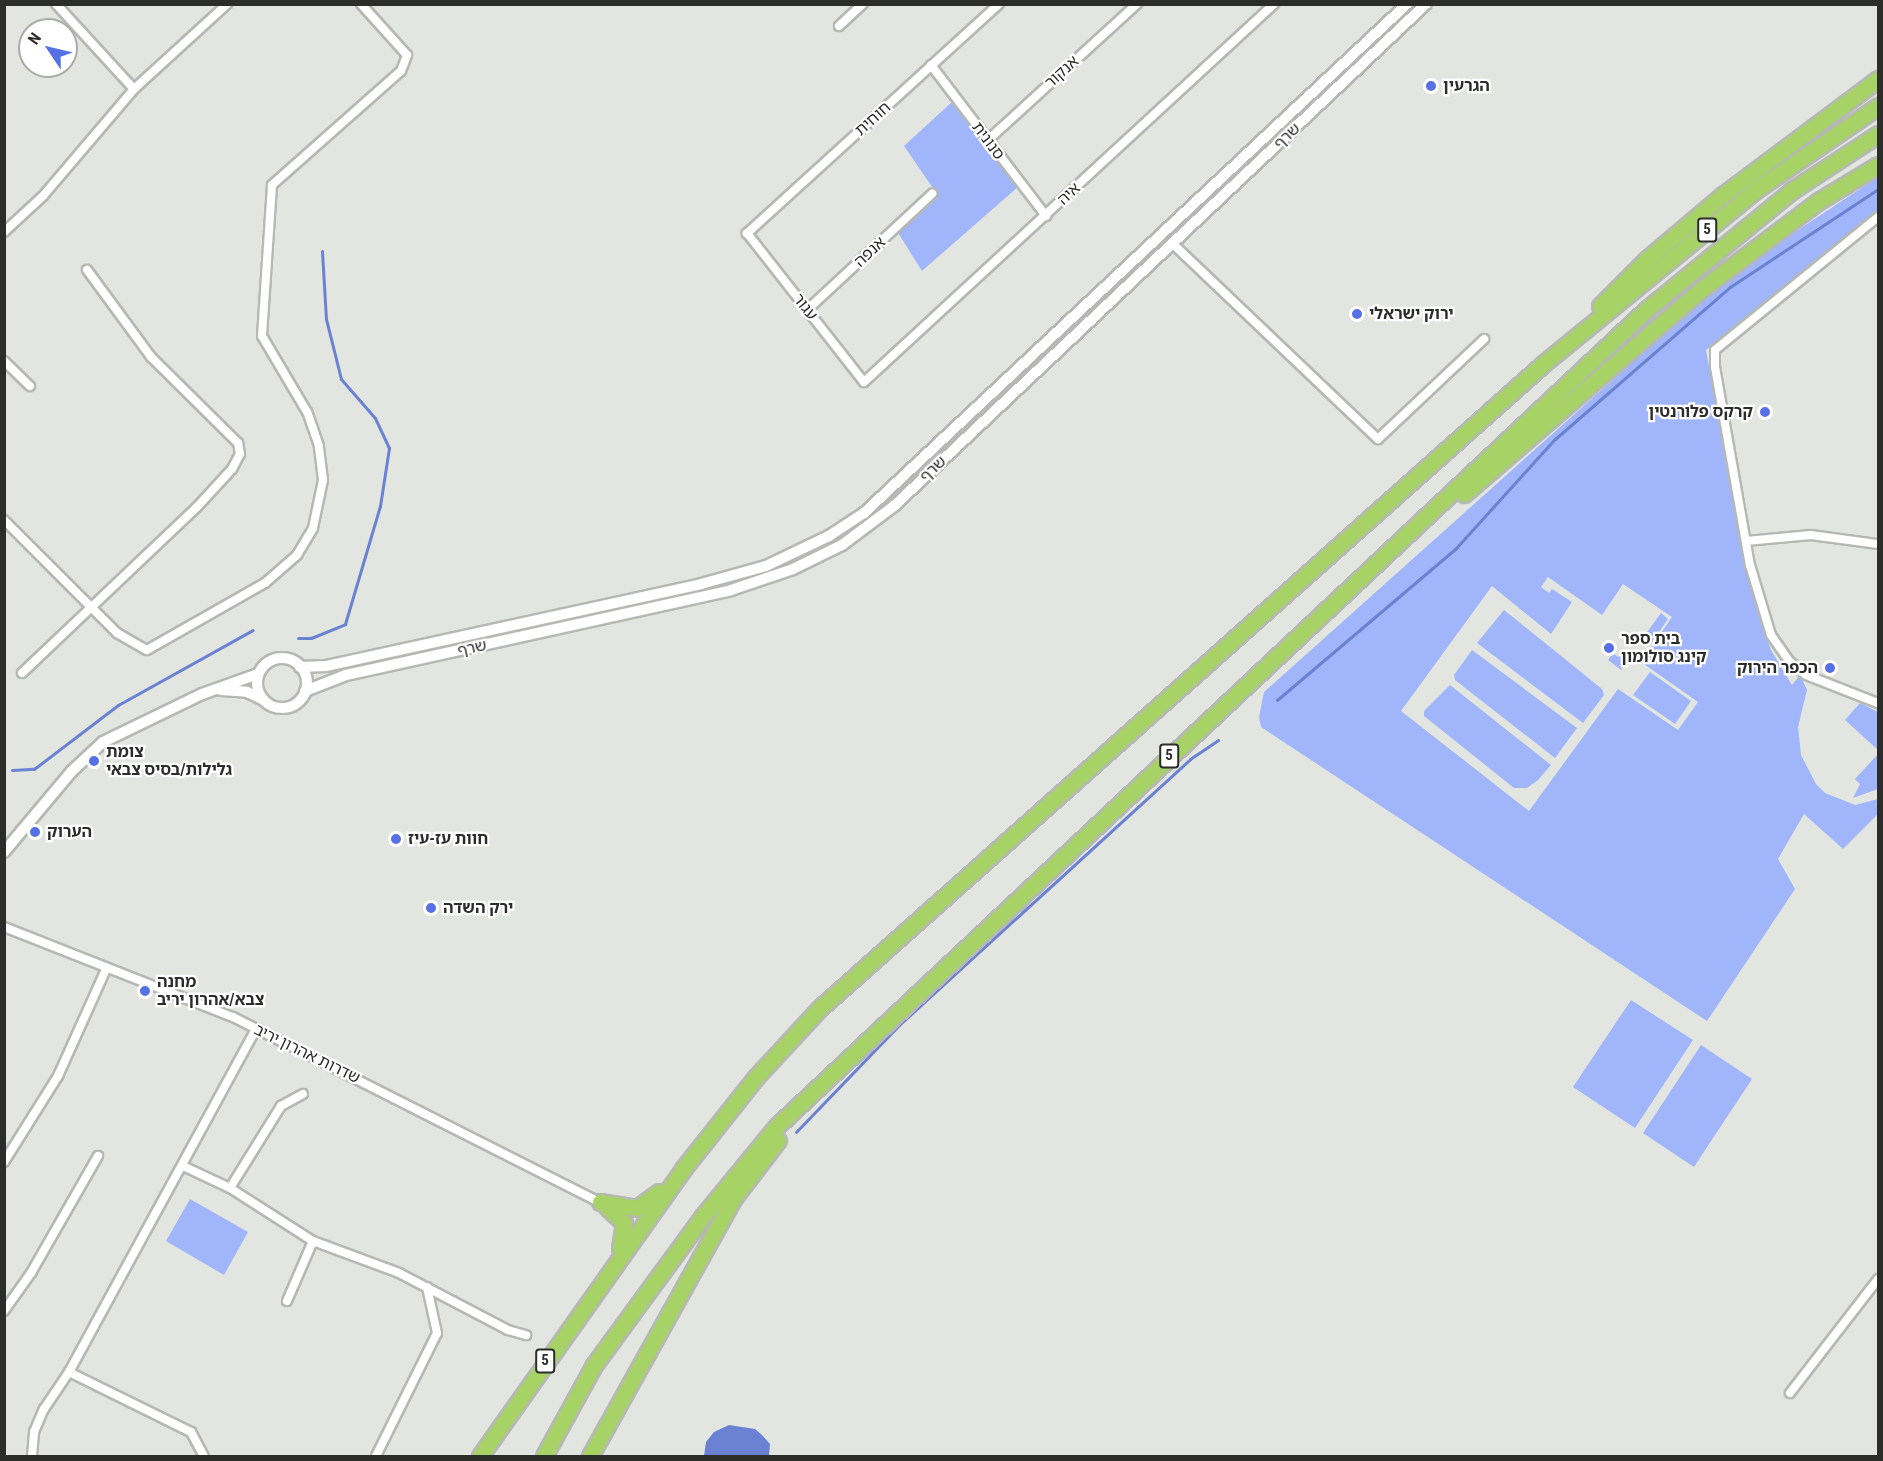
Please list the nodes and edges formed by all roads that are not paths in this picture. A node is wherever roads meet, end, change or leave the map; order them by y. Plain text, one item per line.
1 (56, 4) edge
2 (227, 4) edge
3 (361, 4) edge
4 (863, 4) edge
5 (999, 4) edge
6 (1137, 4) edge
7 (1274, 4) edge
8 (1407, 4) edge
9 (1426, 4) edge
10 (839, 26) dead end
11 (932, 65) junction
12 (1878, 79) edge
13 (134, 89) junction
14 (1878, 106) edge
15 (1878, 134) edge
16 (987, 140) junction
17 (1878, 165) edge
18 (932, 194) dead end
19 (1046, 216) junction
20 (1878, 217) edge
21 (4, 232) edge
22 (747, 233) joint
23 (1173, 244) junction
24 (87, 270) dead end
25 (807, 310) junction
26 (1484, 339) dead end
27 (4, 361) edge
28 (1543, 364) junction
29 (864, 382) joint
30 (30, 386) dead end
31 (4, 520) edge
32 (1746, 541) junction
33 (1878, 544) edge
34 (92, 610) junction
35 (1281, 652) junction
36 (300, 666) junction
37 (22, 673) dead end
38 (258, 674) junction
39 (218, 690) junction
40 (305, 691) junction
41 (262, 699) junction
42 (1878, 703) edge
43 (4, 852) edge
44 (4, 927) edge
45 (106, 969) junction
46 (256, 1029) junction
47 (852, 1053) junction
48 (303, 1094) dead end
49 (98, 1156) dead end
50 (4, 1162) edge
51 (183, 1166) junction
52 (683, 1169) junction
53 (230, 1188) junction
54 (600, 1202) junction
55 (313, 1241) junction
56 (611, 1267) junction
57 (1878, 1279) edge
58 (427, 1287) junction
59 (287, 1301) dead end
60 (4, 1311) edge
61 (526, 1335) dead end
62 (69, 1372) junction
63 (1790, 1393) dead end
64 (32, 1456) edge
65 (204, 1456) edge
66 (376, 1456) edge
67 (480, 1456) edge
68 (544, 1456) edge
69 (590, 1456) edge

1 - 13 street
2 - 13 street
3 - 34 street
4 - 10 street
5 - 11 street, חוחית
6 - 16 street, אנקור
7 - 19 street, איה
8 - 36 street, שרף
9 - 23 street, שרף
11 - 16 street, סנונית
11 - 22 street, חוחית
12 - 28 highway
13 - 21 street
14 - 28 highway, 5
15 - 35 highway, 5
16 - 19 street, סנונית
17 - 35 highway
18 - 25 street, אנפה
19 - 29 street, איה
20 - 32 street
22 - 25 street, עגור
23 - 26 street
23 - 40 street, שרף
24 - 34 street
25 - 29 street, עגור
27 - 30 street
28 - 52 highway, 5
31 - 34 street
32 - 33 street
32 - 42 street
34 - 37 street
35 - 47 highway, 5
36 - 38 street
36 - 40 street
38 - 39 street
38 - 41 street
39 - 41 street
39 - 43 street
40 - 41 street
44 - 45 street, שדרות אהרון יריב
45 - 46 street, שדרות אהרון יריב
45 - 50 street
46 - 51 street
46 - 54 street, שדרות אהרון יריב
47 - 68 highway, 5
47 - 69 highway
48 - 53 street
49 - 60 street
51 - 53 street
51 - 62 street
52 - 54 highway
52 - 56 highway, 5
53 - 55 street
54 - 56 highway
55 - 58 street
55 - 59 street
56 - 67 highway, 5
57 - 63 street
58 - 61 street
58 - 66 street
62 - 64 street
62 - 65 street

